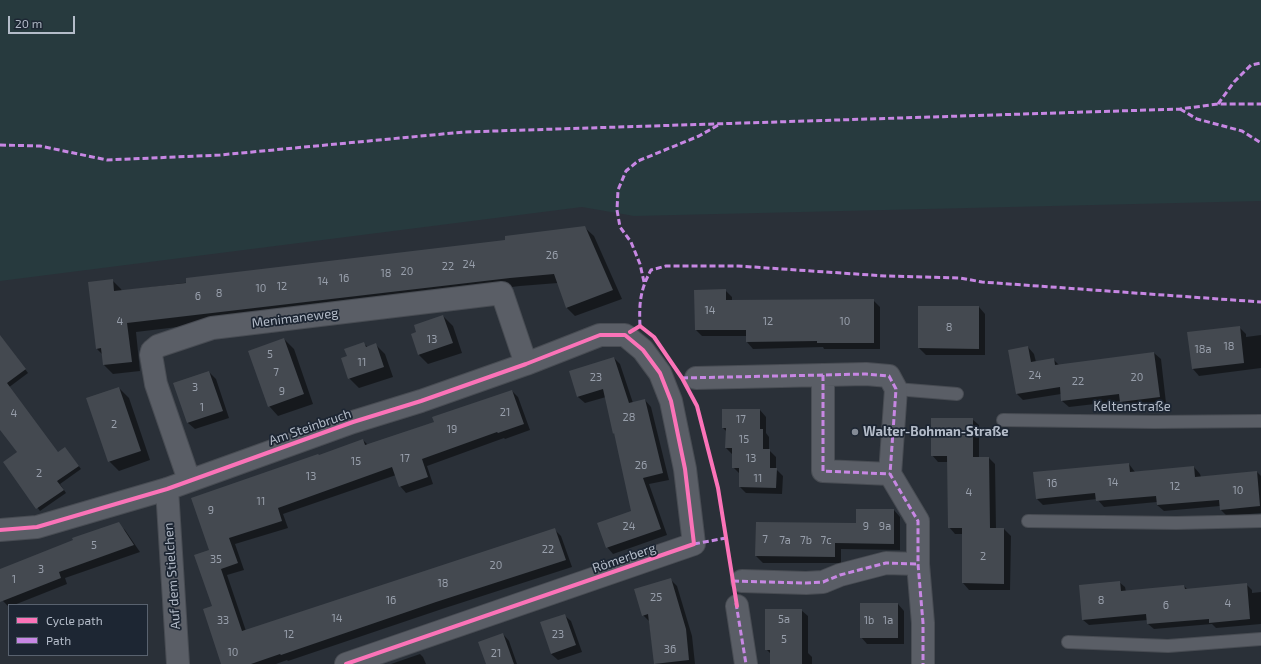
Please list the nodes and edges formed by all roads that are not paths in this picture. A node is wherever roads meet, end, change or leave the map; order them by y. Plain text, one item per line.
1 (625, 335) joint
2 (526, 364) junction
3 (823, 375) junction
4 (696, 378) dead end
5 (896, 389) junction
6 (957, 394) dead end
7 (1003, 420) dead end
8 (1261, 421) edge
9 (890, 474) junction
10 (189, 480) junction
11 (167, 489) junction
12 (1261, 520) edge
13 (1028, 521) dead end
14 (0, 530) edge
15 (918, 564) junction
16 (742, 581) dead end
17 (737, 606) dead end
18 (1261, 639) edge
19 (1068, 642) dead end
20 (178, 664) edge
21 (346, 664) edge
22 (746, 664) edge
23 (924, 664) edge

1 - 2 street, Am Steinbruch
1 - 21 street, Römerberg
2 - 10 street, Am Steinbruch
2 - 10 street, Menimaneweg
3 - 4 street
3 - 5 street
3 - 9 street
5 - 6 lane
5 - 9 street
7 - 8 lane, Keltenstraße
9 - 15 street
10 - 11 street, Am Steinbruch
11 - 14 street, Am Steinbruch
11 - 20 street, Auf dem Stielchen
12 - 13 lane
15 - 16 street
15 - 23 street
17 - 22 street
18 - 19 lane

